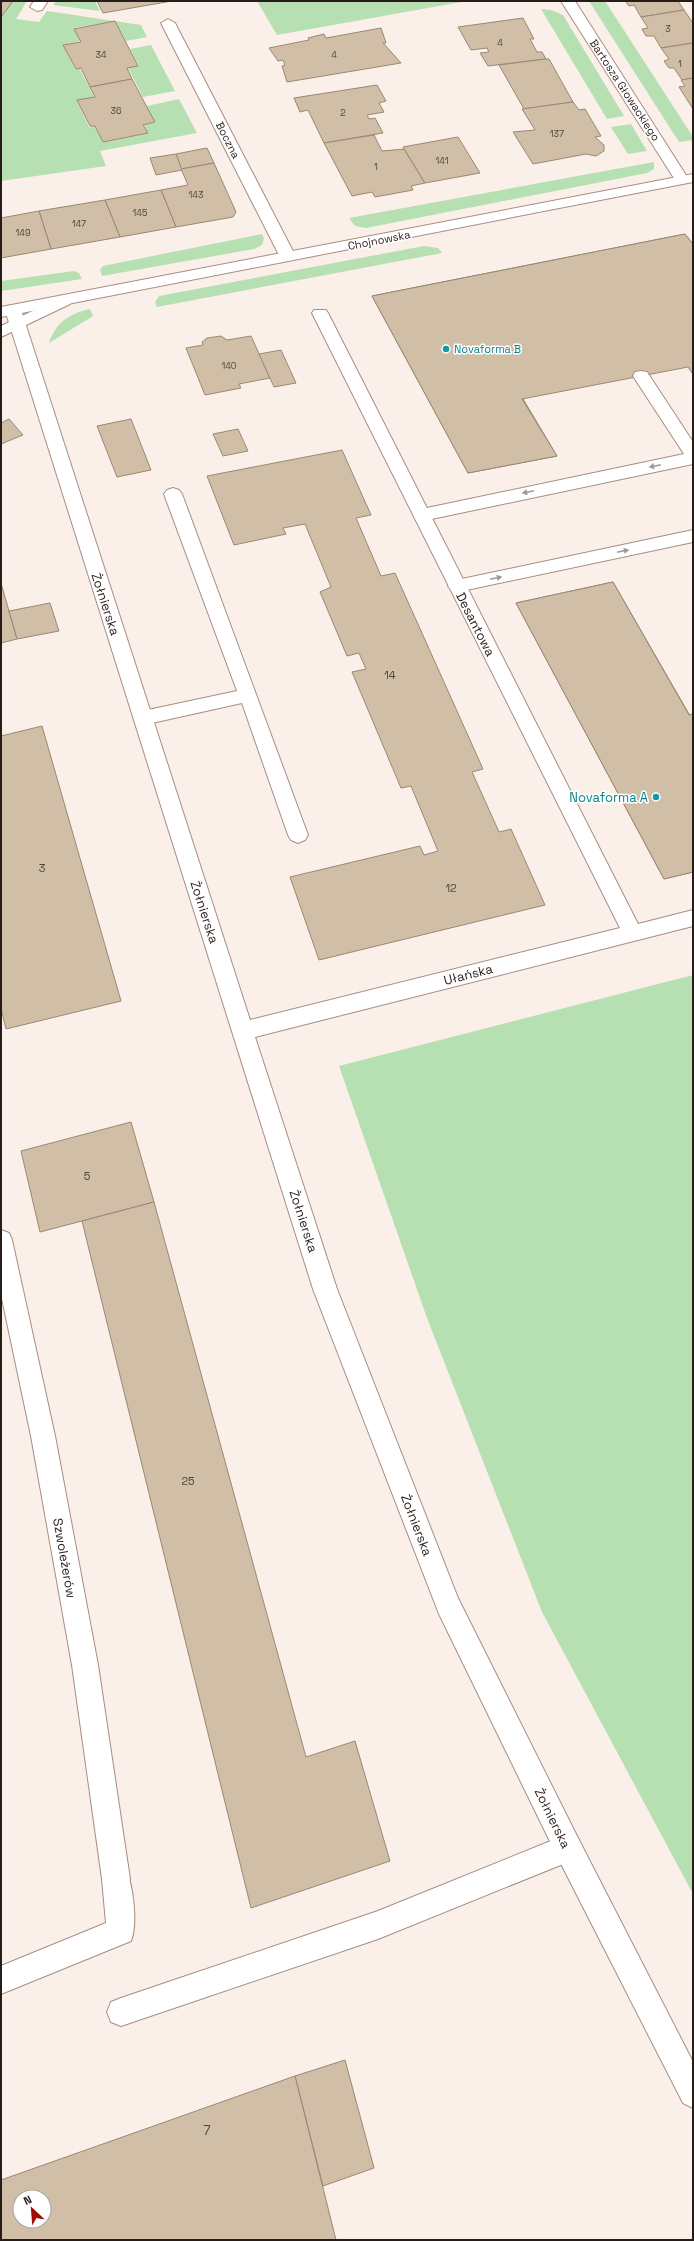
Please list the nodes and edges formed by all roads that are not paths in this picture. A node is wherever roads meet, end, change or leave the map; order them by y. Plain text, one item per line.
1 (568, 1) edge
2 (168, 23) dead end
3 (688, 179) edge
4 (288, 257) junction
5 (320, 314) dead end
6 (8, 319) edge
7 (641, 376) dead end
8 (693, 455) edge
9 (693, 458) edge
10 (173, 494) dead end
11 (422, 515) junction
12 (693, 536) edge
13 (458, 586) junction
14 (248, 695) junction
15 (143, 718) junction
16 (298, 835) dead end
17 (693, 918) edge
18 (633, 934) junction
19 (242, 1030) junction
20 (1, 1240) edge
21 (568, 1848) junction
22 (1, 1980) edge
23 (121, 2012) dead end
24 (693, 2092) edge

1 - 3 street, Bartosza Głowackiego
2 - 4 street, Boczna
3 - 4 street, Chojnowska
4 - 6 street, Chojnowska
5 - 11 street, Desantowa
6 - 15 street, Żołnierska
7 - 8 street
9 -> 11 street
10 - 14 street
11 - 13 street, Desantowa
13 -> 12 street
13 - 18 street, Desantowa
14 - 15 street
14 - 16 street
15 - 19 street, Żołnierska
17 - 18 street, Ułańska
18 - 19 street, Ułańska
19 - 21 street, Żołnierska
20 - 22 street, Szwoleżerów
21 - 23 street
21 - 24 street, Żołnierska

